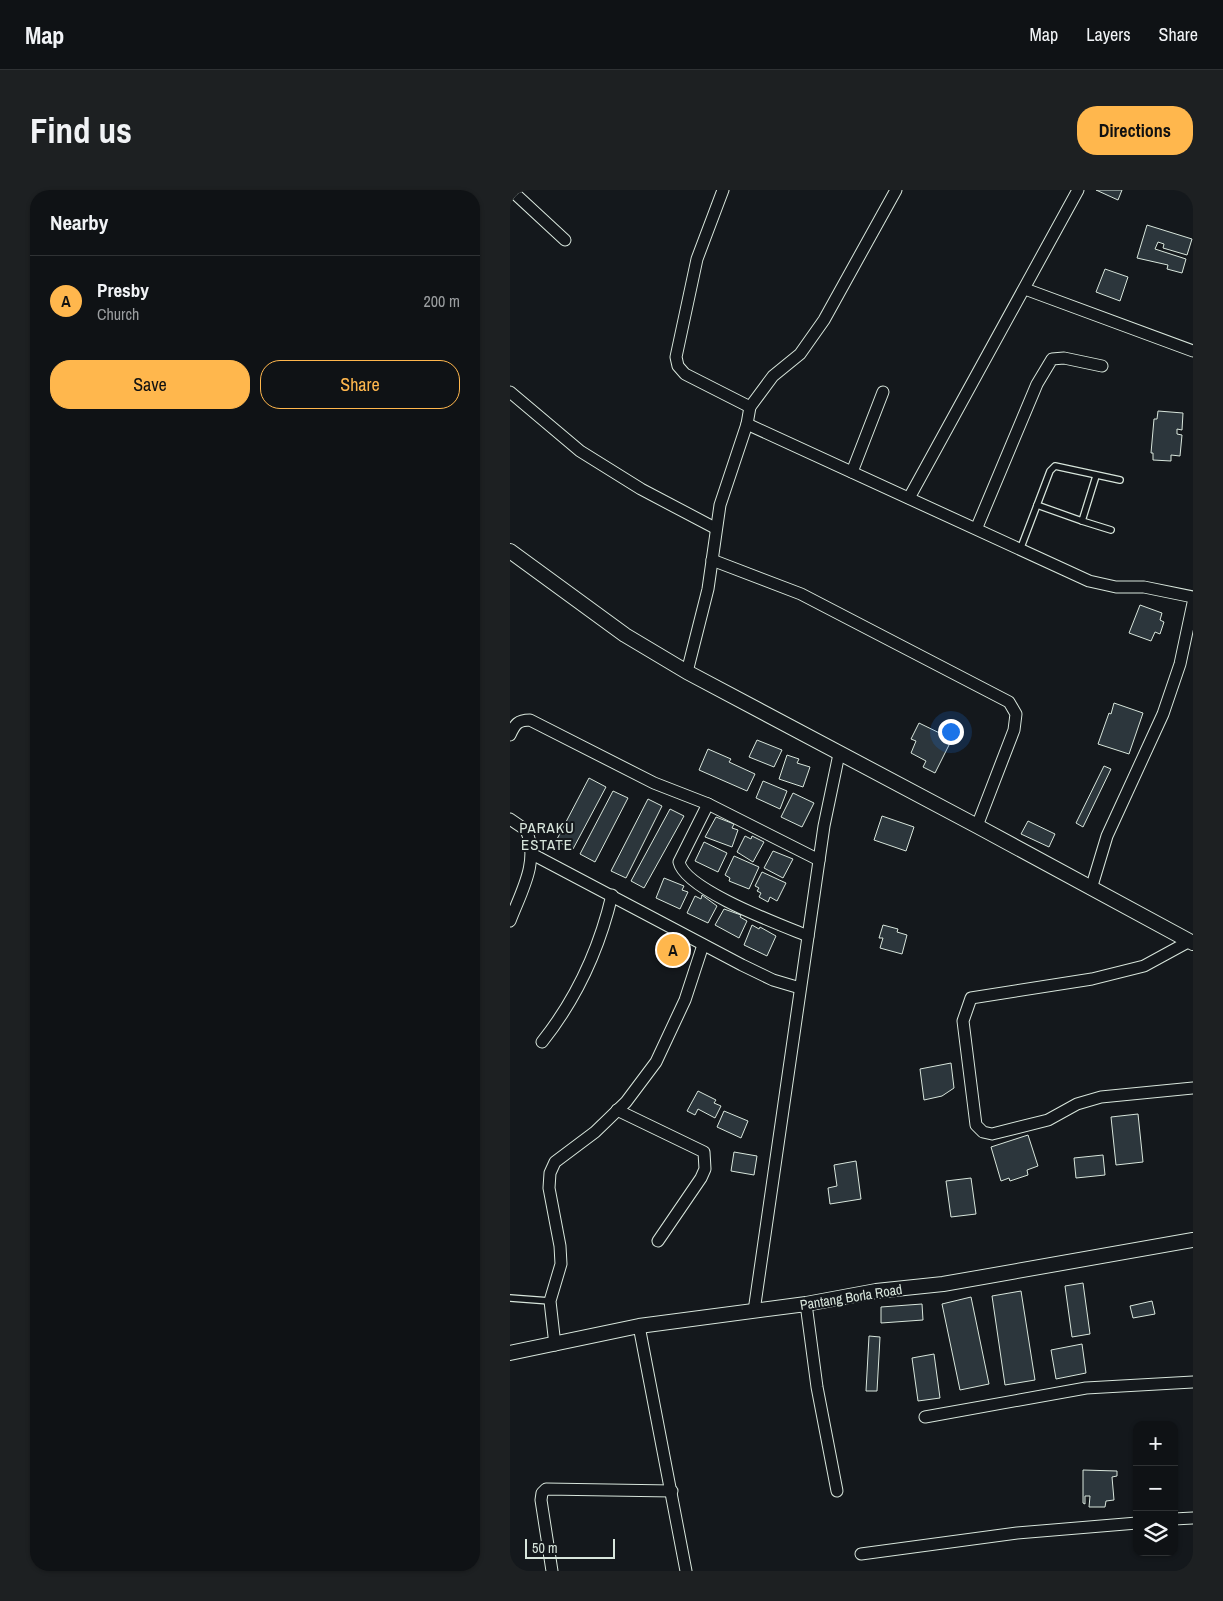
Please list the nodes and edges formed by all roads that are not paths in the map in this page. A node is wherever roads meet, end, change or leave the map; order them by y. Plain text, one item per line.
1 (511, 190) edge
2 (723, 190) edge
3 (896, 190) edge
4 (1078, 190) edge
5 (565, 240) dead end
6 (1025, 289) junction
7 (1193, 351) edge
8 (1102, 366) dead end
9 (510, 392) edge
10 (883, 392) dead end
11 (750, 407) junction
12 (747, 424) junction
13 (852, 472) junction
14 (1096, 476) junction
15 (1120, 480) dead end
16 (910, 498) junction
17 (1037, 505) junction
18 (1082, 521) junction
19 (716, 528) junction
20 (977, 528) junction
21 (1111, 530) dead end
22 (1020, 550) junction
23 (510, 552) edge
24 (712, 560) junction
25 (1193, 597) edge
26 (1193, 603) edge
27 (687, 672) junction
28 (510, 735) edge
29 (839, 754) junction
30 (708, 804) junction
31 (510, 819) edge
32 (977, 826) junction
33 (532, 854) junction
34 (819, 860) junction
35 (1091, 888) junction
36 (612, 896) junction
37 (510, 921) edge
38 (808, 936) junction
39 (1191, 942) edge
40 (703, 945) junction
41 (800, 988) junction
42 (542, 1042) dead end
43 (1193, 1088) edge
44 (617, 1110) junction
45 (1193, 1240) edge
46 (658, 1241) dead end
47 (510, 1298) edge
48 (550, 1301) junction
49 (806, 1304) junction
50 (754, 1311) junction
51 (639, 1326) junction
52 (555, 1345) junction
53 (510, 1353) edge
54 (1193, 1382) edge
55 (925, 1416) dead end
56 (672, 1491) junction
57 (837, 1491) dead end
58 (1193, 1518) edge
59 (1178, 1519) edge
60 (1133, 1523) edge
61 (860, 1554) dead end
62 (549, 1570) edge
63 (686, 1571) edge

1 - 5 street
2 - 11 street
3 - 11 street
4 - 6 street
6 - 7 street
6 - 16 street
8 - 20 street
9 - 19 street
10 - 13 street
11 - 12 street
12 - 13 street
12 - 19 street
13 - 16 street
14 - 15 lane
14 - 17 lane
14 - 18 lane
16 - 20 street
17 - 18 lane
17 - 22 lane
18 - 21 lane
19 - 24 street
20 - 22 street
22 - 25 street
23 - 27 street
24 - 27 street
24 - 32 street
26 - 35 street
27 - 29 street
28 - 30 street
29 - 32 street
29 - 34 street
30 - 34 street
30 - 38 street
31 - 33 street
32 - 35 street
33 - 36 street
33 - 37 street
34 - 38 street
35 - 39 street
36 - 40 street
36 - 42 street
38 - 41 street
39 - 43 street
40 - 41 street
40 - 44 street
41 - 50 street
44 - 46 street
44 - 48 street
45 - 49 street, Pantang Borla Road
47 - 48 lane
48 - 52 street
49 - 50 street, Pantang Borla Road
49 - 57 street
50 - 51 street, Pantang Borla Road
51 - 52 street, Pantang Borla Road
51 - 56 street
52 - 53 street, Pantang Borla Road
54 - 55 street
56 - 62 street
56 - 63 street
58 - 59 street
60 - 61 street

